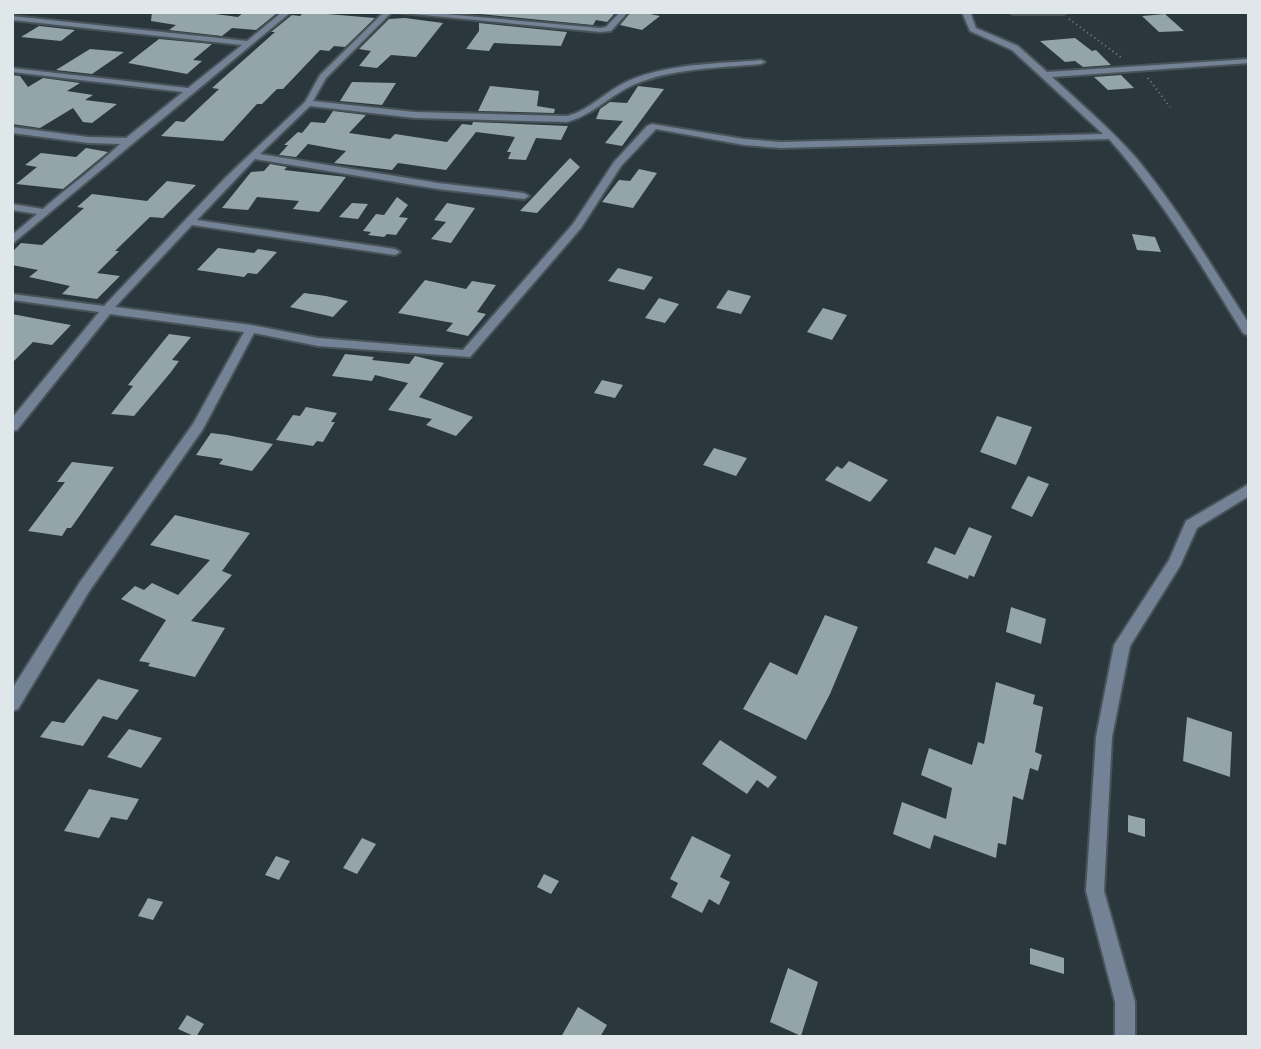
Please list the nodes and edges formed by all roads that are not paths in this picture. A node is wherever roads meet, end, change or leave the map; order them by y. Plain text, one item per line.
1 (287, 12) edge
2 (388, 12) edge
3 (395, 12) edge
4 (624, 12) edge
5 (966, 12) edge
6 (1013, 12) edge
7 (1065, 12) edge
8 (1056, 13) edge
9 (12, 19) edge
10 (247, 43) junction
11 (1249, 61) edge
12 (761, 62) dead end
13 (12, 70) edge
14 (1046, 75) junction
15 (192, 91) junction
16 (308, 103) junction
17 (12, 130) edge
18 (1111, 136) junction
19 (128, 141) junction
20 (252, 156) junction
21 (524, 196) dead end
22 (12, 207) edge
23 (44, 212) junction
24 (191, 222) junction
25 (12, 241) edge
26 (395, 252) dead end
27 (12, 298) edge
28 (106, 311) junction
29 (251, 329) junction
30 (1249, 332) edge
31 (17, 414) edge
32 (12, 427) edge
33 (1249, 489) edge
34 (12, 704) edge
35 (1125, 1037) edge

1 - 10 street
2 - 16 street
3 - 4 street
5 - 14 street
6 - 8 street
7 - 8 street
9 - 10 street
10 - 15 street
11 - 14 street
12 - 16 street
13 - 15 street
14 - 18 street
15 - 19 street
16 - 20 street
17 - 19 street
18 - 29 street
18 - 30 street
19 - 23 street
20 - 21 street
20 - 24 street
22 - 23 street
23 - 25 street
24 - 26 street
24 - 28 street
27 - 28 street
28 - 29 street
28 - 31 street
29 - 34 street
31 - 32 street
33 - 35 street

